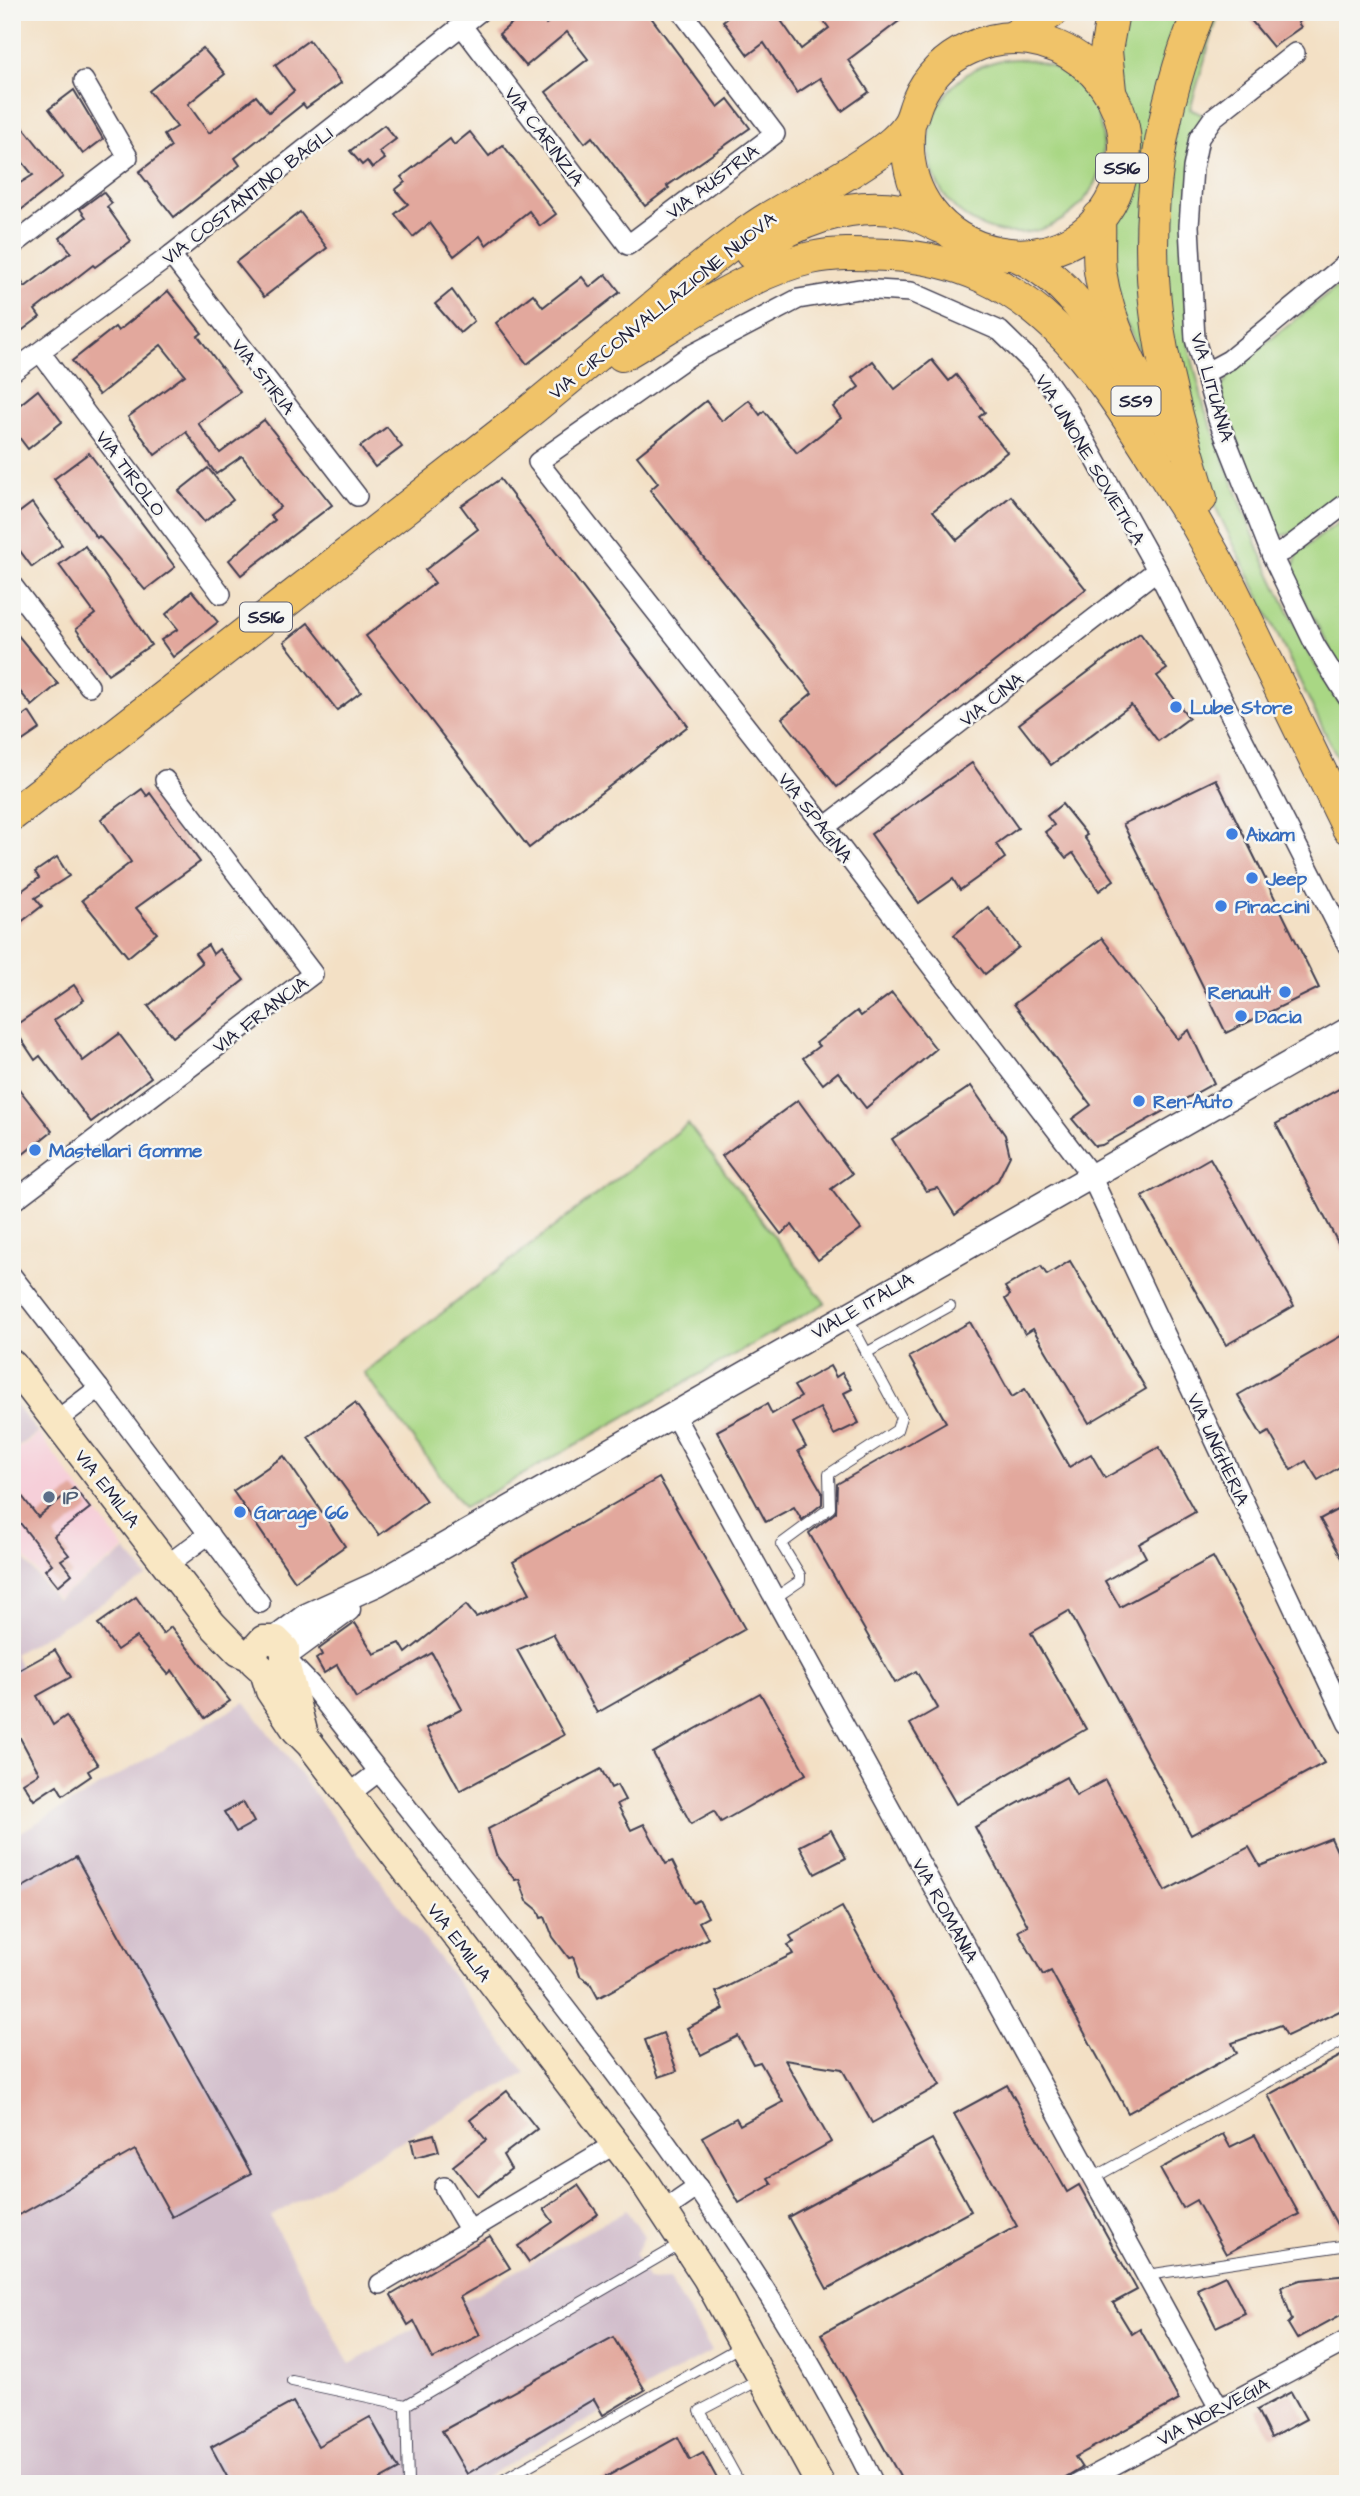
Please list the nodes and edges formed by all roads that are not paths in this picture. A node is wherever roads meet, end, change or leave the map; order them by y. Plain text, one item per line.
1 (479, 12) edge
2 (682, 12) edge
3 (1052, 12) edge
4 (1113, 12) edge
5 (1199, 12) edge
6 (462, 26) junction
7 (1013, 37) junction
8 (1295, 53) dead end
9 (84, 81) dead end
10 (1110, 91) junction
11 (909, 124) junction
12 (1099, 217) junction
13 (944, 228) junction
14 (628, 245) joint
15 (12, 246) edge
16 (171, 255) junction
17 (1016, 255) junction
18 (1348, 262) edge
19 (40, 352) junction
20 (622, 355) junction
21 (12, 372) edge
22 (1205, 373) junction
23 (520, 419) junction
24 (538, 463) joint
25 (357, 496) dead end
26 (1348, 502) edge
27 (1193, 503) junction
28 (1272, 555) junction
29 (1157, 570) junction
30 (12, 584) edge
31 (221, 594) dead end
32 (89, 686) dead end
33 (1348, 698) edge
34 (165, 780) dead end
35 (12, 815) edge
36 (825, 827) junction
37 (1348, 828) edge
38 (1348, 946) edge
39 (1348, 1030) edge
40 (1090, 1174) junction
41 (12, 1202) edge
42 (12, 1276) edge
43 (950, 1306) dead end
44 (846, 1314) junction
45 (866, 1353) junction
46 (12, 1364) edge
47 (99, 1388) junction
48 (673, 1413) junction
49 (56, 1421) junction
50 (209, 1534) junction
51 (167, 1566) junction
52 (775, 1598) junction
53 (260, 1603) dead end
54 (273, 1655) junction
55 (1348, 1724) edge
56 (378, 1772) junction
57 (348, 1795) junction
58 (1348, 2039) edge
59 (615, 2144) junction
60 (1093, 2178) junction
61 (444, 2187) dead end
62 (698, 2188) junction
63 (663, 2211) junction
64 (470, 2231) junction
65 (683, 2242) junction
66 (1348, 2245) edge
67 (1147, 2275) junction
68 (380, 2284) dead end
69 (1348, 2340) edge
70 (743, 2345) junction
71 (761, 2379) junction
72 (292, 2381) dead end
73 (406, 2405) junction
74 (1219, 2408) junction
75 (408, 2484) edge
76 (496, 2484) edge
77 (740, 2484) edge
78 (820, 2484) edge
79 (874, 2484) edge
80 (1078, 2484) edge

1 - 6 street, VIA COSTANTINO BAGLI
2 - 14 street, VIA AUSTRIA
3 - 7 main road, SS16
4 - 10 main road, SS16
5 - 27 main road
6 - 14 street, VIA CARINZIA
6 - 16 street, VIA COSTANTINO BAGLI
7 - 10 main road, SS16
7 - 11 main road, SS16
8 - 22 street, VIA LITUANIA
9 - 15 street
10 - 12 main road, SS16
11 - 13 main road, SS16
11 - 23 main road, VIA CIRCONVALLAZIONE NUOVA / SS16
12 - 17 main road, SS16
12 - 27 main road, SS9
13 - 17 main road, SS16
13 - 20 main road, VIA CIRCONVALLAZIONE NUOVA / SS16
16 - 19 street, VIA COSTANTINO BAGLI
16 - 25 street, VIA STIRIA
17 - 27 main road, SS9
18 - 22 street
19 - 21 street, VIA COSTANTINO BAGLI
19 - 31 street, VIA TIROLO
20 - 23 main road, VIA CIRCONVALLAZIONE NUOVA / SS16
20 - 27 main road
22 - 28 street, VIA LITUANIA
23 - 35 main road, VIA CIRCONVALLAZIONE NUOVA / SS16
24 - 29 street, VIA UNIONE SOVIETICA
24 - 36 street, VIA SPAGNA
26 - 28 street
27 - 37 main road, SS9
28 - 33 street, VIA LITUANIA
29 - 36 street, VIA CINA
29 - 38 street, VIA UNIONE SOVIETICA
30 - 32 street
34 - 41 street, VIA FRANCIA
36 - 40 street, VIA SPAGNA
39 - 40 street, VIALE ITALIA
40 - 44 street, VIALE ITALIA
40 - 55 street, VIA UNGHERIA
42 - 47 street
43 - 45 lane
44 - 45 lane
44 - 48 street, VIALE ITALIA
45 - 52 lane
46 - 49 main road, VIA EMILIA
47 - 49 street
47 - 50 street
48 - 52 street, VIA ROMANIA
48 - 54 street, VIALE ITALIA
49 - 51 main road, VIA EMILIA
50 - 51 street
50 - 53 street
51 - 54 main road, VIA EMILIA
52 - 60 street, VIA ROMANIA
54 - 56 street
54 - 57 main road, VIA EMILIA
56 - 57 street
56 - 62 street
57 - 59 main road, VIA EMILIA
58 - 60 lane
59 - 63 main road, VIA EMILIA
59 - 64 street
60 - 67 street, VIA ROMANIA
61 - 64 street
62 - 63 street
62 - 79 street
63 - 65 main road, VIA EMILIA
64 - 68 street
65 - 70 main road, VIA EMILIA
65 - 73 lane
66 - 67 lane
67 - 74 street, VIA ROMANIA
69 - 74 street, VIA NORVEGIA
70 - 71 main road, VIA EMILIA
70 - 76 lane
71 - 77 lane
71 - 78 main road, VIA EMILIA
72 - 73 lane
73 - 75 lane
74 - 80 street, VIA NORVEGIA

